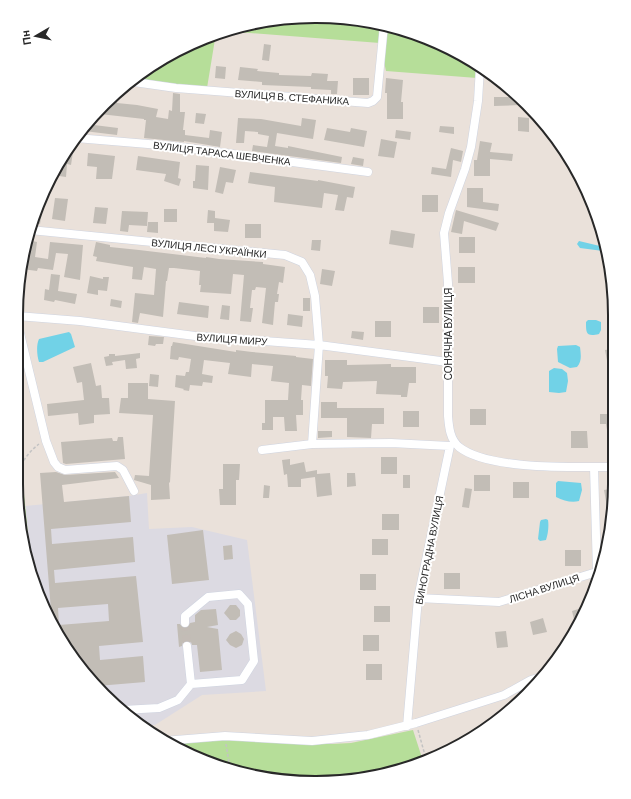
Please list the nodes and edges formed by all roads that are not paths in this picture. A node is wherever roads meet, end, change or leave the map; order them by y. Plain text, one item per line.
1 (383, 31) edge
2 (480, 73) edge
3 (138, 83) edge
4 (82, 138) edge
5 (368, 172) dead end
6 (36, 231) edge
7 (23, 316) edge
8 (319, 346) junction
9 (23, 349) edge
10 (448, 362) junction
11 (312, 444) junction
12 (453, 444) junction
13 (262, 450) dead end
14 (594, 467) junction
15 (608, 467) edge
16 (134, 491) dead end
17 (598, 557) edge
18 (594, 573) edge
19 (418, 598) junction
20 (185, 623) tunnel mouth
21 (187, 646) tunnel mouth
22 (531, 680) edge
23 (191, 684) junction
24 (130, 710) edge
25 (407, 726) junction
26 (175, 740) edge

1 - 3 street, ВУЛИЦЯ В. СТЕФАНИКА
2 - 10 street, СОНЯЧНА ВУЛИЦЯ
4 - 5 street, ВУЛИЦЯ ТАРАСА ШЕВЧЕНКА
6 - 8 street, ВУЛИЦЯ ЛЕСІ УКРАЇНКИ
7 - 8 street, ВУЛИЦЯ МИРУ
8 - 10 street, ВУЛИЦЯ МИРУ
8 - 11 street
9 - 16 street
10 - 12 street, СОНЯЧНА ВУЛИЦЯ
11 - 12 street
11 - 13 street
12 - 14 street
12 - 19 street, ВИНОГРАДНА ВУЛИЦЯ
14 - 15 street
14 - 17 street, ЛІСНА ВУЛИЦЯ
18 - 19 street, ЛІСНА ВУЛИЦЯ
19 - 25 street, ВИНОГРАДНА ВУЛИЦЯ
20 - 23 street
21 - 23 street
22 - 25 street
23 - 24 street
25 - 26 street

